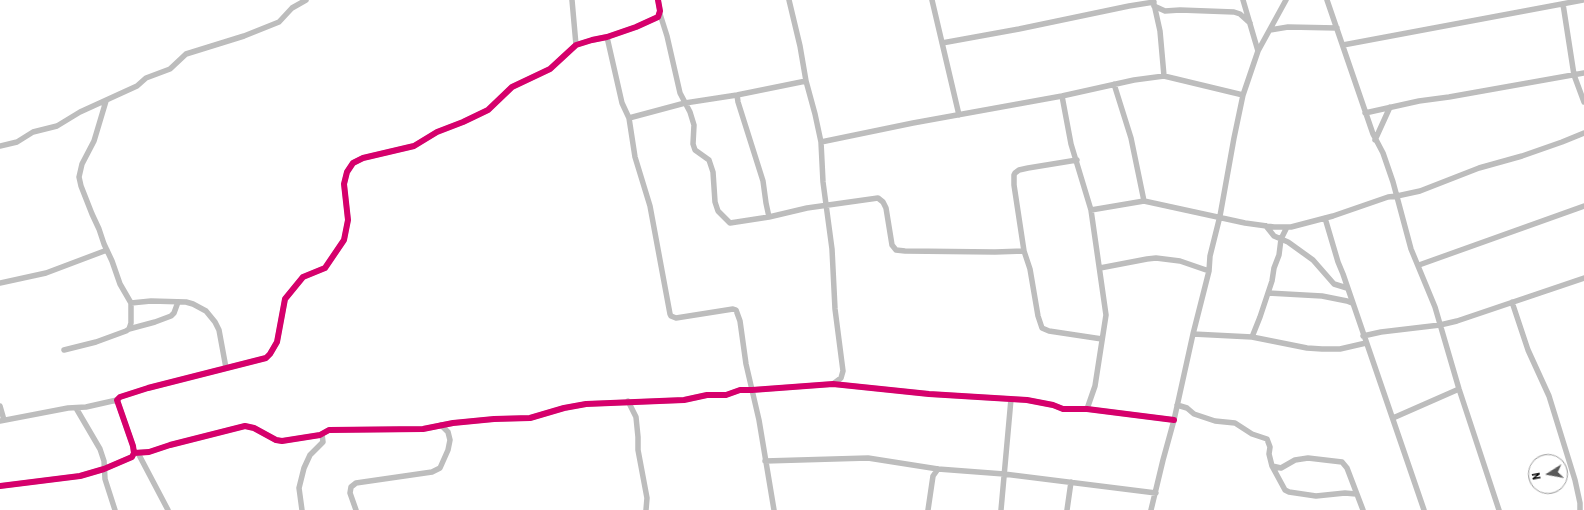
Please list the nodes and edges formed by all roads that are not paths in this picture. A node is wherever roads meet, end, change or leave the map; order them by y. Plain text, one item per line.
1 (306, 0) edge
2 (572, 0) edge
3 (658, 0) edge
4 (789, 0) edge
5 (932, 0) edge
6 (1243, 0) edge
7 (1286, 0) edge
8 (1327, 0) edge
9 (1583, 0) edge
10 (1154, 3) edge
11 (1563, 4) junction
12 (660, 14) junction
13 (1250, 23) junction
14 (1337, 28) junction
15 (1270, 30) junction
16 (607, 37) junction
17 (942, 43) junction
18 (576, 45) junction
19 (1343, 46) junction
20 (1258, 51) junction
21 (1584, 73) edge
22 (1574, 75) junction
23 (1164, 76) junction
24 (806, 81) junction
25 (1114, 84) junction
26 (737, 95) junction
27 (1243, 95) junction
28 (1062, 96) junction
29 (106, 100) junction
30 (1584, 102) edge
31 (685, 103) junction
32 (1390, 107) junction
33 (1365, 113) junction
34 (958, 115) junction
35 (629, 118) junction
36 (1584, 133) edge
37 (1375, 140) junction
38 (821, 142) junction
39 (0, 146) edge
40 (1077, 160) junction
41 (1397, 196) junction
42 (1144, 201) junction
43 (826, 205) junction
44 (1584, 206) edge
45 (1091, 210) junction
46 (769, 217) junction
47 (1220, 218) junction
48 (1326, 218) junction
49 (1266, 226) junction
50 (1287, 227) junction
51 (1282, 239) junction
52 (107, 250) junction
53 (1024, 251) junction
54 (1418, 265) junction
55 (1100, 268) junction
56 (1209, 271) junction
57 (1584, 278) edge
58 (0, 283) edge
59 (1347, 288) junction
60 (1268, 293) junction
61 (178, 302) junction
62 (1512, 302) junction
63 (131, 303) junction
64 (1352, 303) junction
65 (1440, 325) junction
66 (129, 329) junction
67 (1193, 334) junction
68 (1363, 336) junction
69 (1252, 337) junction
70 (1102, 339) junction
71 (1366, 343) junction
72 (64, 350) dead end
73 (226, 368) junction
74 (833, 384) junction
75 (1459, 389) junction
76 (752, 390) junction
77 (1011, 399) junction
78 (117, 400) junction
79 (628, 401) junction
80 (0, 406) edge
81 (1177, 406) junction
82 (76, 408) junction
83 (1087, 409) junction
84 (1393, 418) junction
85 (1174, 420) junction
86 (2, 421) edge
87 (442, 425) junction
88 (322, 434) junction
89 (136, 453) junction
90 (765, 461) junction
91 (1272, 466) junction
92 (104, 469) junction
93 (938, 469) junction
94 (1004, 474) junction
95 (1071, 482) junction
96 (0, 486) edge
97 (1156, 493) junction
98 (1356, 494) junction
99 (115, 510) edge
100 (168, 510) edge
101 (302, 510) edge
102 (356, 510) edge
103 (646, 510) edge
104 (774, 510) edge
105 (928, 510) edge
106 (1001, 510) edge
107 (1067, 510) edge
108 (1151, 510) edge
109 (1362, 510) edge
110 (1424, 510) edge
111 (1499, 510) edge
112 (1580, 510) edge

1 - 29 street
2 - 18 street
3 - 12 street
4 - 24 street
5 - 17 street
6 - 13 street
7 - 15 street
8 - 14 street
9 - 11 street
10 - 13 street
10 - 17 street
10 - 23 street
11 - 19 street
11 - 22 street
12 - 16 street
12 - 31 street
13 - 20 street
14 - 15 street
14 - 19 street
15 - 20 street
16 - 18 street
16 - 35 street
17 - 34 street
18 - 73 street
19 - 33 street
20 - 27 street
21 - 22 street
22 - 30 street
22 - 32 street
23 - 25 street
23 - 27 street
24 - 26 street
24 - 38 street
25 - 28 street
25 - 42 street
26 - 31 street
26 - 46 street
27 - 47 street
28 - 34 street
28 - 40 street
29 - 39 street
29 - 52 street
31 - 35 street
31 - 46 street
32 - 33 street
32 - 37 street
33 - 37 street
34 - 38 street
35 - 76 street
36 - 41 street
37 - 41 street
38 - 43 street
40 - 45 street
40 - 53 street
41 - 48 street
41 - 54 street
42 - 45 street
42 - 47 street
43 - 46 street
43 - 53 street
43 - 74 street
44 - 54 street
45 - 55 street
47 - 49 street
47 - 56 street
48 - 50 street
48 - 59 street
49 - 50 street
49 - 51 street
50 - 51 street
51 - 59 street
51 - 60 street
52 - 58 street
52 - 63 street
53 - 70 street
54 - 65 street
55 - 56 street
55 - 70 street
56 - 67 street
57 - 62 street
59 - 64 street
60 - 64 street
60 - 69 street
61 - 63 street
61 - 66 street
61 - 73 street
62 - 65 street
62 - 112 street
63 - 66 street
64 - 68 street
65 - 68 street
65 - 75 street
66 - 72 street
67 - 69 street
67 - 81 street
68 - 71 street
69 - 71 street
70 - 83 street
71 - 84 street
73 - 78 street
74 - 76 street
74 - 77 street
75 - 84 street
75 - 111 street
76 - 79 street
76 - 90 street
77 - 83 street
77 - 94 street
78 - 82 street
78 - 89 street
79 - 87 street
79 - 103 street
80 - 86 street
81 - 85 street
81 - 91 street
82 - 86 street
82 - 92 street
83 - 85 street
84 - 110 street
85 - 97 street
87 - 88 street
87 - 102 street
88 - 89 street
88 - 101 street
89 - 92 street
89 - 100 street
90 - 93 street
90 - 104 street
91 - 98 street
91 - 98 street
92 - 96 street
92 - 99 street
93 - 94 street
93 - 105 street
94 - 95 street
94 - 106 street
95 - 97 street
95 - 107 street
97 - 108 street
98 - 109 street

